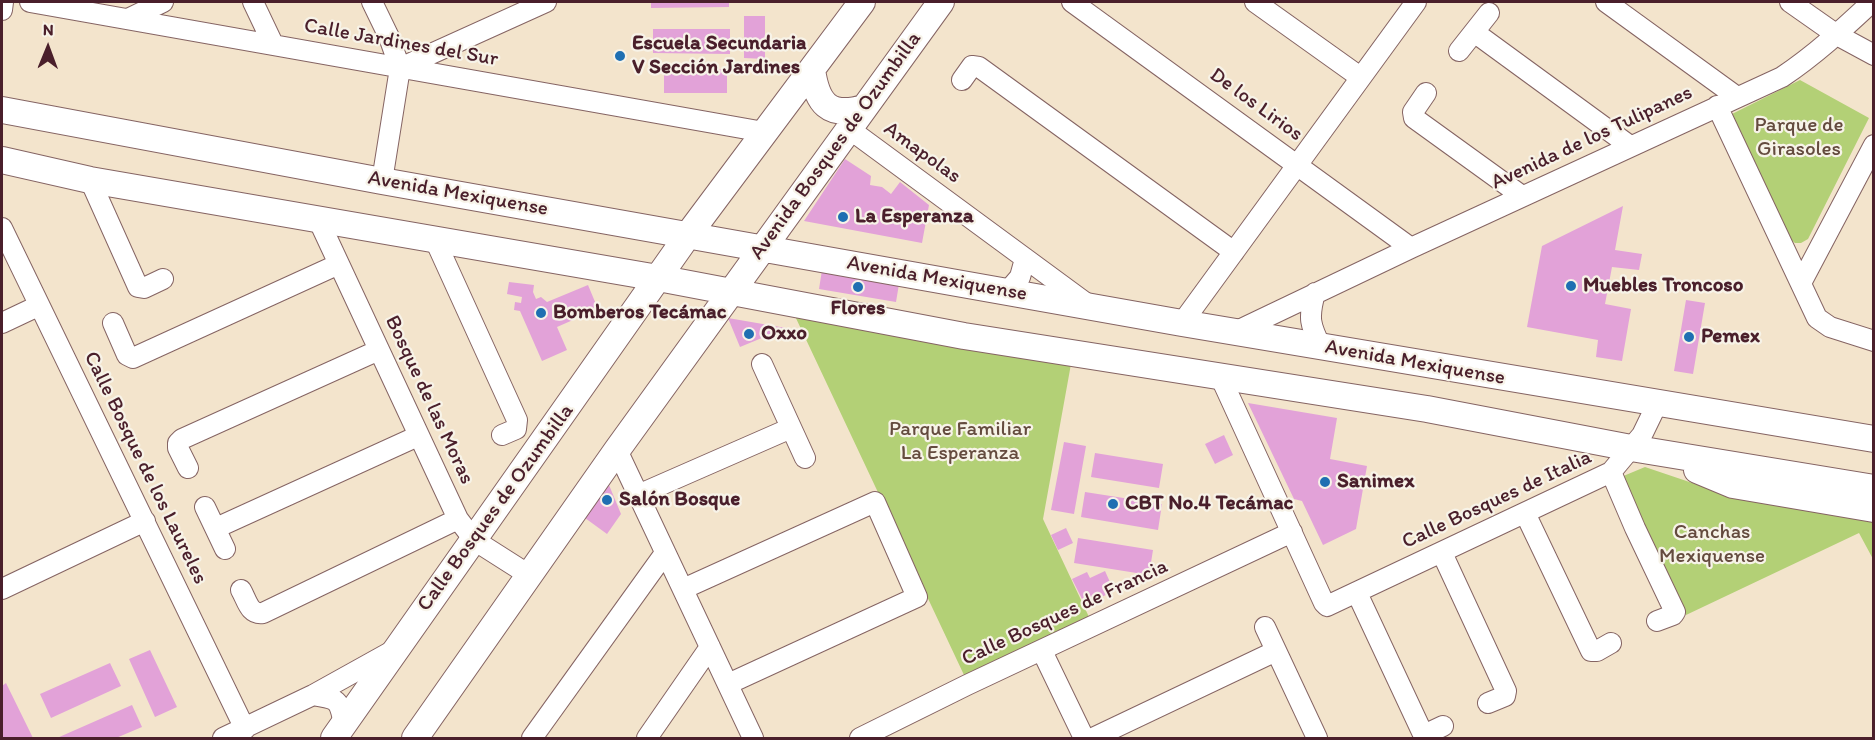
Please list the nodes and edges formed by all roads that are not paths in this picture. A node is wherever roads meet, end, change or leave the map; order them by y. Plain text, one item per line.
1 (3, 2) edge
2 (30, 2) edge
3 (163, 2) edge
4 (253, 2) edge
5 (372, 2) edge
6 (546, 2) edge
7 (862, 2) edge
8 (941, 2) edge
9 (1072, 2) edge
10 (1254, 2) edge
11 (1416, 2) edge
12 (1606, 2) edge
13 (1790, 2) edge
14 (1872, 2) edge
15 (2, 10) edge
16 (1489, 13) dead end
17 (128, 19) junction
18 (1474, 32) junction
19 (1837, 35) junction
20 (273, 44) junction
21 (1459, 51) dead end
22 (1874, 55) edge
23 (399, 68) junction
24 (812, 70) junction
25 (1360, 77) junction
26 (962, 80) dead end
27 (1426, 93) dead end
28 (1737, 97) junction
29 (1717, 106) junction
30 (864, 108) junction
31 (2, 110) edge
32 (848, 128) junction
33 (764, 132) junction
34 (1630, 146) junction
35 (1874, 146) edge
36 (2, 160) edge
37 (1298, 165) junction
38 (90, 180) junction
39 (382, 181) junction
40 (1522, 196) junction
41 (318, 219) junction
42 (2, 228) edge
43 (688, 235) junction
44 (435, 240) junction
45 (762, 248) junction
46 (1411, 248) junction
47 (1234, 252) junction
48 (1026, 259) junction
49 (339, 264) junction
50 (658, 278) junction
51 (164, 279) dead end
52 (1801, 283) junction
53 (732, 291) junction
54 (1008, 291) junction
55 (1315, 293) junction
56 (38, 306) junction
57 (1091, 306) junction
58 (2, 323) edge
59 (1182, 323) junction
60 (113, 324) dead end
61 (1235, 332) junction
62 (1874, 341) edge
63 (1321, 347) junction
64 (379, 350) junction
65 (762, 364) dead end
66 (1220, 376) junction
67 (1657, 404) junction
68 (1739, 415) junction
69 (1874, 422) edge
70 (791, 428) junction
71 (502, 435) dead end
72 (418, 436) junction
73 (1874, 439) edge
74 (1631, 448) junction
75 (617, 450) junction
76 (1667, 455) junction
77 (806, 458) dead end
78 (188, 468) dead end
79 (1611, 472) junction
80 (1874, 488) edge
81 (638, 495) junction
82 (205, 507) dead end
83 (1874, 509) edge
84 (1525, 513) junction
85 (458, 519) junction
86 (145, 521) junction
87 (216, 528) junction
88 (1292, 532) junction
89 (474, 540) junction
90 (225, 549) dead end
91 (665, 553) junction
92 (1442, 553) junction
93 (529, 575) junction
94 (2, 589) edge
95 (683, 589) junction
96 (241, 590) dead end
97 (1357, 593) junction
98 (1657, 621) dead end
99 (1265, 627) dead end
100 (1611, 643) dead end
101 (710, 647) junction
102 (394, 650) junction
103 (1042, 651) junction
104 (1276, 651) junction
105 (728, 684) junction
106 (313, 695) junction
107 (1488, 703) dead end
108 (1443, 726) dead end
109 (245, 729) junction
110 (339, 731) edge
111 (223, 738) edge
112 (415, 738) edge
113 (532, 738) edge
114 (647, 738) edge
115 (753, 738) edge
116 (860, 738) edge
117 (1084, 738) edge
118 (1093, 738) edge
119 (1317, 738) edge

1 - 15 street
2 - 17 street, Calle Jardines del Sur
3 - 17 street
4 - 20 street
5 - 23 street
6 - 23 street
7 - 24 main road
8 - 30 main road, Avenida Bosques de Ozumbilla
9 - 37 street, De los Lirios
10 - 25 street
11 - 25 street
12 - 28 street
13 - 19 street
14 - 19 street, Avenida de los Tulipanes
16 - 18 street
17 - 20 street, Calle Jardines del Sur
18 - 21 street
18 - 34 street
19 - 22 street
19 - 28 street, Avenida de los Tulipanes
20 - 23 street, Calle Jardines del Sur
23 - 33 street, Calle Jardines del Sur
23 - 39 street
24 - 30 main road
24 - 33 main road
25 - 37 street
26 - 47 street
27 - 40 street
28 - 29 street, Avenida de los Tulipanes
29 - 34 street, Avenida de los Tulipanes
29 - 52 street
30 - 32 main road, Avenida Bosques de Ozumbilla
31 - 39 main road, Avenida Mexiquense
32 - 45 main road, Avenida Bosques de Ozumbilla
32 - 48 street, Amapolas
33 - 43 main road
34 - 40 street, Avenida de los Tulipanes
35 - 52 street
36 - 38 main road, Avenida Mexiquense
37 - 46 street, De los Lirios
37 - 47 street
38 - 41 main road, Avenida Mexiquense
38 - 51 street
39 - 43 main road, Avenida Mexiquense
40 - 46 street, Avenida de los Tulipanes
41 - 44 main road, Avenida Mexiquense
41 - 49 street, Bosque de las Moras
42 - 56 street, Calle Bosque de los Laureles
43 - 45 main road, Avenida Mexiquense
43 - 50 main road
44 - 50 main road, Avenida Mexiquense
44 - 71 street
45 - 53 main road, Avenida Bosques de Ozumbilla
45 - 54 main road, Avenida Mexiquense
46 - 55 street, Avenida de los Tulipanes
47 - 59 street
48 - 54 street
48 - 57 street, Amapolas
49 - 60 street
49 - 64 street, Bosque de las Moras
50 - 53 main road, Avenida Mexiquense
50 - 89 main road, Calle Bosques de Ozumbilla
52 - 62 street
53 - 66 main road, Avenida Mexiquense
53 - 75 main road
54 - 57 main road, Avenida Mexiquense
55 - 61 street, Avenida de los Tulipanes
55 - 63 street
56 - 58 street
56 - 86 street, Calle Bosque de los Laureles
57 - 59 main road, Avenida Mexiquense
59 - 61 main road, Avenida Mexiquense
61 - 63 main road, Avenida Mexiquense
63 - 67 main road, Avenida Mexiquense
64 - 72 street, Bosque de las Moras
64 - 78 street
65 - 70 street
66 - 74 main road, Avenida Mexiquense
66 - 88 street
67 - 68 main road, Avenida Mexiquense
67 - 74 street, Calle Bosques de Italia
68 - 69 main road
68 - 73 main road, Avenida Mexiquense
70 - 77 street
70 - 81 street
72 - 85 street, Bosque de las Moras
72 - 87 street
74 - 76 main road, Avenida Mexiquense
74 - 79 street, Calle Bosques de Italia
75 - 81 street
75 - 93 main road
76 - 80 main road, Avenida Mexiquense
76 - 83 main road
79 - 84 street, Calle Bosques de Italia
79 - 98 street
81 - 91 street
82 - 87 street
84 - 92 street, Calle Bosques de Italia
84 - 100 street
85 - 89 street, Bosque de las Moras
85 - 96 street
86 - 94 street
86 - 109 street, Calle Bosque de los Laureles
87 - 90 street
88 - 97 street, Calle Bosques de Italia
88 - 103 street, Calle Bosques de Francia
89 - 93 street, Bosque de las Moras
89 - 102 main road, Calle Bosques de Ozumbilla
91 - 95 street
91 - 113 street
92 - 97 street, Calle Bosques de Italia
92 - 107 street
93 - 112 main road
95 - 101 street
95 - 105 street
97 - 108 street
99 - 104 street
101 - 105 street
101 - 114 street
102 - 106 street
102 - 110 main road, Calle Bosques de Ozumbilla
103 - 116 street, Calle Bosques de Francia
103 - 117 street
104 - 118 street
104 - 119 street
105 - 115 street
106 - 109 street
106 - 110 street
109 - 111 street

